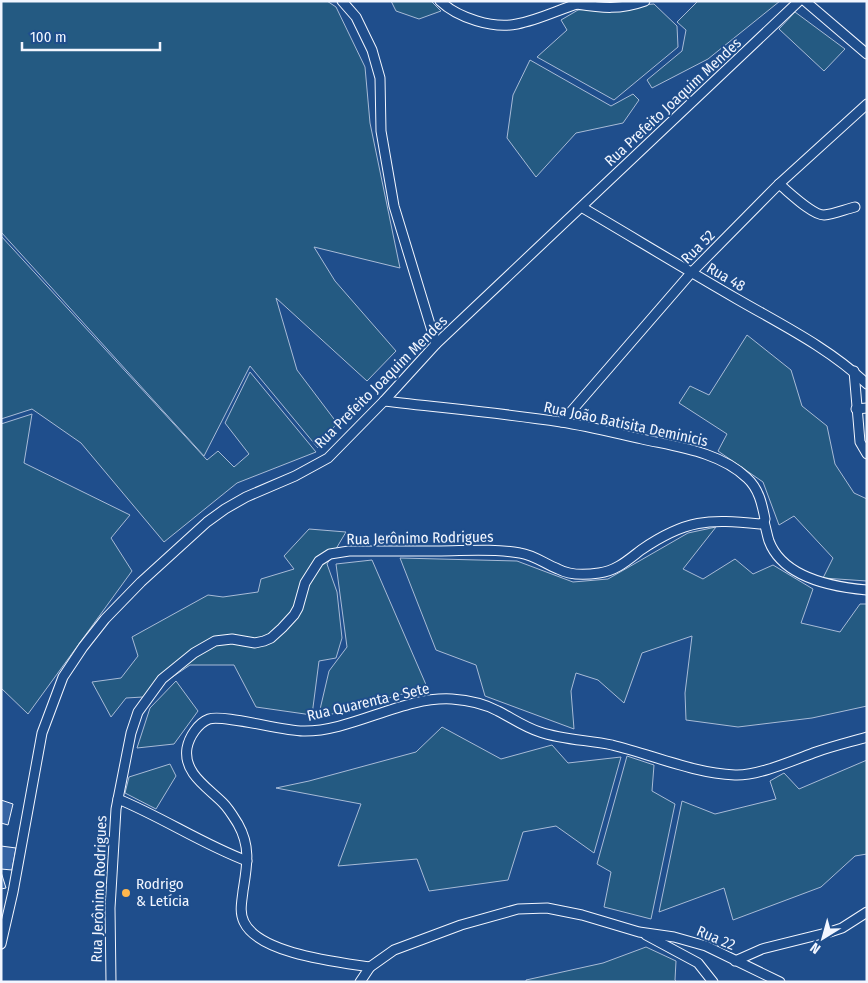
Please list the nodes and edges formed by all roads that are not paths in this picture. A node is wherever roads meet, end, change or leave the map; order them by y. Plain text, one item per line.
1 (342, 1) edge
2 (440, 1) edge
3 (645, 1) edge
4 (799, 1) edge
5 (805, 1) edge
6 (578, 2) edge
7 (867, 54) edge
8 (867, 104) edge
9 (779, 184) junction
10 (855, 207) dead end
11 (583, 208) junction
12 (691, 273) junction
13 (436, 344) junction
14 (854, 371) junction
15 (866, 382) edge
16 (384, 401) junction
17 (867, 408) edge
18 (856, 409) junction
19 (562, 422) junction
20 (867, 454) edge
21 (764, 522) junction
22 (867, 590) edge
23 (867, 737) edge
24 (118, 799) junction
25 (247, 861) junction
26 (867, 912) edge
27 (639, 932) junction
28 (1, 944) edge
29 (735, 961) junction
30 (370, 967) junction
31 (111, 982) edge
32 (360, 982) edge
33 (713, 982) edge
34 (780, 982) edge

1 - 13 street
2 - 6 street
3 - 6 street
4 - 11 street, Rua Prefeito Joaquim Mendes
5 - 7 street
8 - 9 street, Rua 52
9 - 10 street
9 - 12 street, Rua 52
11 - 12 street, Rua 48
11 - 13 street, Rua Prefeito Joaquim Mendes
12 - 14 street, Rua 48
12 - 19 street, Rua 52
13 - 16 street, Rua Prefeito Joaquim Mendes
14 - 15 street, Rua 48
14 - 18 street
16 - 19 street, Rua João Batisita Deminicis
16 - 28 street, Rua Prefeito Joaquim Mendes
17 - 18 street
18 - 20 street
19 - 21 street, Rua João Batisita Deminicis
21 - 22 street, Rua João Batisita Deminicis
21 - 24 street, Rua Jerônimo Rodrigues
23 - 25 street, Rua Quarenta e Sete
24 - 25 street
24 - 31 street, Rua Jerônimo Rodrigues
25 - 30 street, Rua Quarenta e Sete
26 - 29 street
27 - 29 street, Rua 22
27 - 30 street
27 - 33 street
29 - 34 street, Rua 22
30 - 32 street

